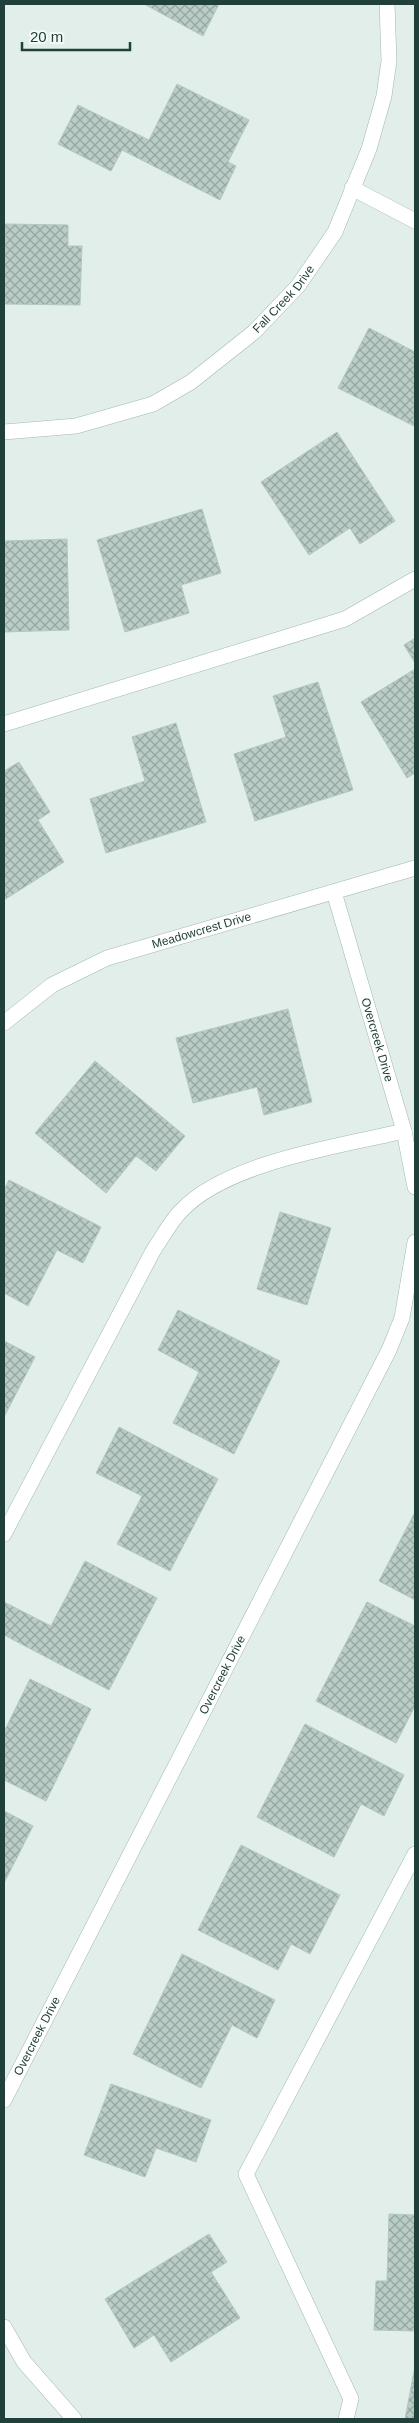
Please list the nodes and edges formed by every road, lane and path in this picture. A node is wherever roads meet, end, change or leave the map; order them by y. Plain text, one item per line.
1 (387, 4) edge
2 (352, 188) junction
3 (415, 221) edge
4 (4, 432) edge
5 (415, 579) edge
6 (4, 724) edge
7 (415, 868) edge
8 (334, 892) junction
9 (4, 1024) edge
10 (404, 1131) junction
11 (415, 1187) edge
12 (415, 1242) edge
13 (4, 1534) edge
14 (415, 1854) edge
15 (4, 2100) edge
16 (4, 2327) edge
17 (74, 2419) edge
18 (346, 2419) edge

1 - 2 street, Fall Creek Drive
2 - 3 street
2 - 4 street, Fall Creek Drive
5 - 6 street
7 - 8 street, Meadowcrest Drive
8 - 9 street, Meadowcrest Drive
8 - 10 street, Overcreek Drive
10 - 11 street, Overcreek Drive
10 - 13 street
12 - 15 street, Overcreek Drive
14 - 18 street
16 - 17 street

